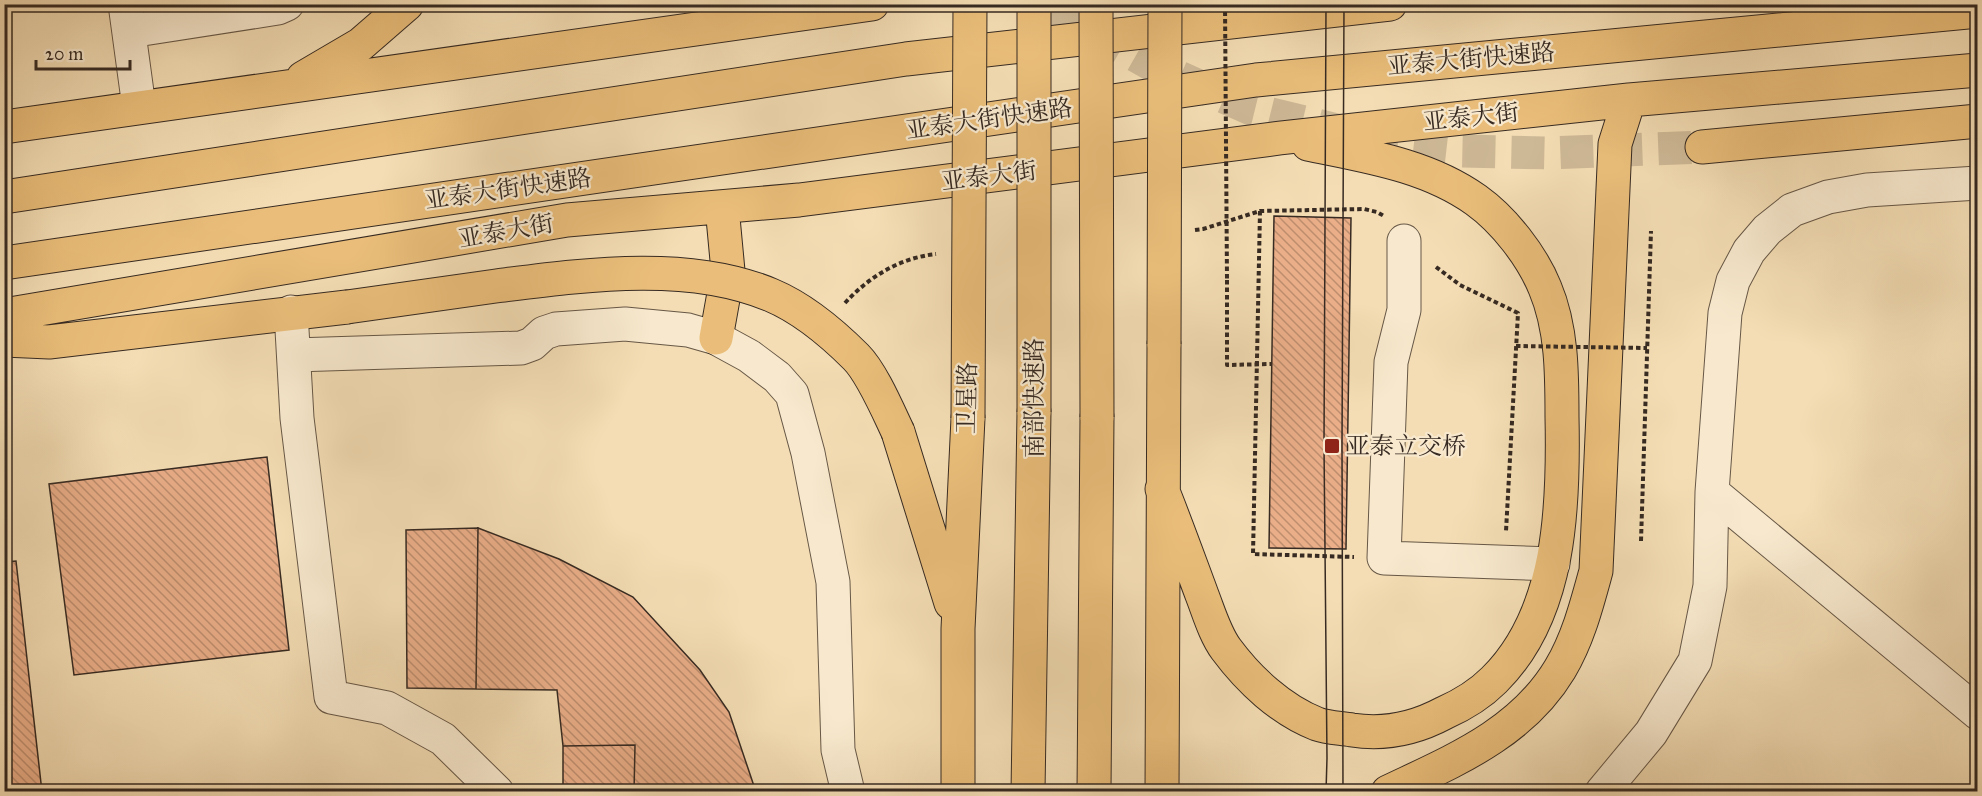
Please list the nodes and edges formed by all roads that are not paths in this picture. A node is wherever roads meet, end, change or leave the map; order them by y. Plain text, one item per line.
1 (287, 4) edge
2 (406, 4) edge
3 (872, 4) edge
4 (970, 4) edge
5 (1034, 4) edge
6 (1096, 4) edge
7 (1166, 4) edge
8 (1390, 4) edge
9 (777, 10) edge
10 (1977, 11) edge
11 (128, 18) edge
12 (1977, 70) edge
13 (289, 87) junction
14 (1629, 100) junction
15 (139, 107) junction
16 (1977, 121) edge
17 (4, 127) edge
18 (1280, 138) junction
19 (1702, 147) tunnel mouth
20 (1977, 183) edge
21 (4, 197) edge
22 (722, 207) junction
23 (1404, 242) dead end
24 (4, 262) edge
25 (291, 312) junction
26 (4, 315) edge
27 (716, 338) junction
28 (4, 340) edge
29 (294, 355) junction
30 (1162, 489) junction
31 (1712, 492) junction
32 (1553, 564) junction
33 (958, 629) junction
34 (1977, 713) edge
35 (497, 792) edge
36 (848, 792) edge
37 (958, 792) edge
38 (1028, 792) edge
39 (1094, 792) edge
40 (1162, 792) edge
41 (1388, 792) edge
42 (1602, 792) edge

1 - 11 street
2 - 13 main road
3 - 9 main road
4 - 33 main road, 卫星路, bridge
5 - 38 main road, 南部快速路, bridge
6 - 39 main road, bridge
7 - 30 main road, bridge
8 - 21 main road
9 - 13 main road
10 - 24 main road, 亚泰大街快速路
11 - 15 street
12 - 14 main road, 亚泰大街
13 - 15 main road
14 - 18 main road, 亚泰大街
14 - 41 main road
15 - 17 main road
16 - 19 main road
18 - 22 main road, 亚泰大街
18 - 32 main road
20 - 31 street
22 - 26 main road, 亚泰大街
22 - 27 main road
23 - 32 street
25 - 28 main road
25 - 29 street
25 - 33 main road, bridge
27 - 29 street
27 - 36 street
29 - 35 street
30 - 32 main road
30 - 40 main road
31 - 34 street
31 - 42 street
33 - 37 main road, 卫星路

